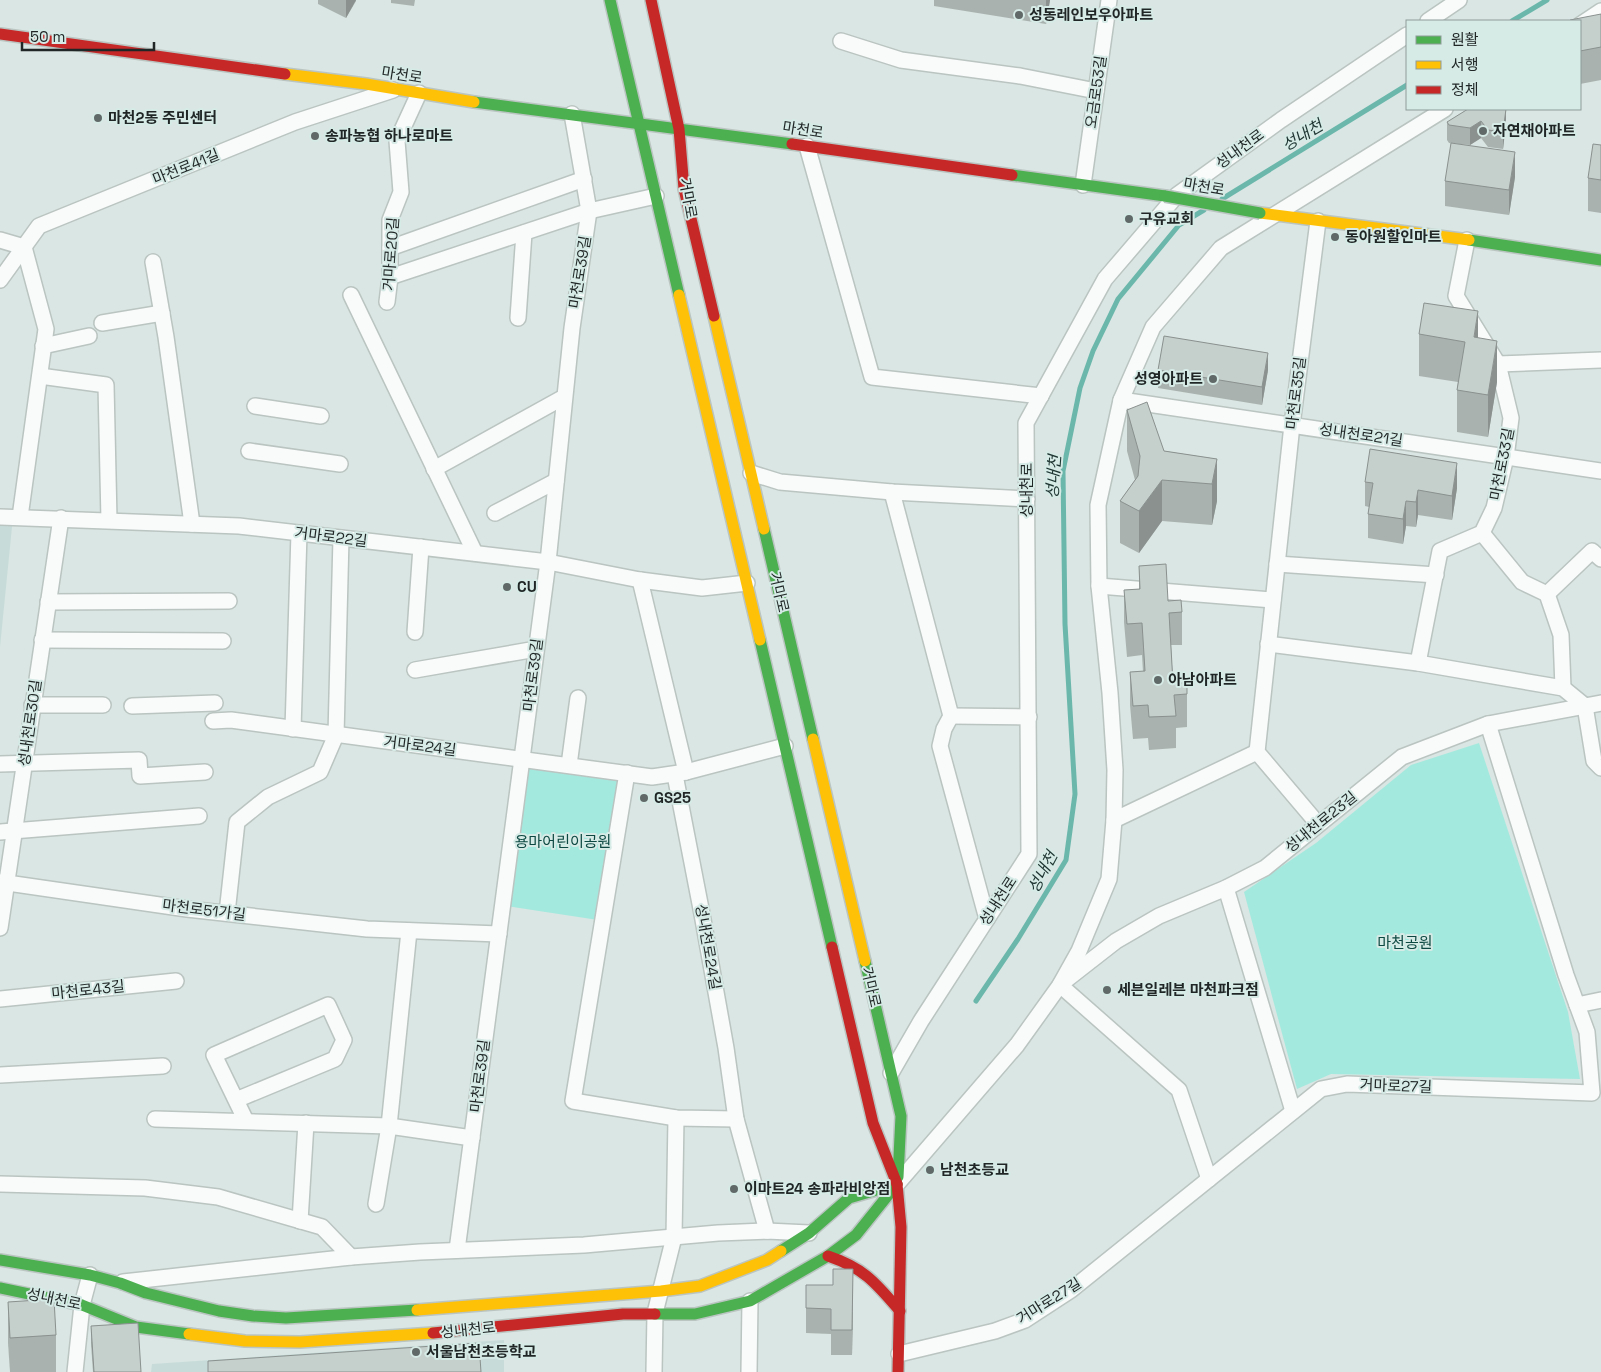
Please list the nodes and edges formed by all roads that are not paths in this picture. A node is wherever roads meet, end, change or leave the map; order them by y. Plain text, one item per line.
1 (610, 0) edge
2 (651, 0) edge
3 (1109, 0) edge
4 (1453, 1) edge
5 (1601, 11) edge
6 (1429, 20) edge
7 (1581, 24) edge
8 (0, 34) edge
9 (1406, 36) edge
10 (841, 41) dead end
11 (396, 89) junction
12 (1096, 91) junction
13 (420, 93) junction
14 (1443, 110) edge
15 (572, 114) junction
16 (639, 123) junction
17 (679, 129) junction
18 (808, 146) junction
19 (584, 179) junction
20 (1083, 185) junction
21 (656, 196) junction
22 (589, 211) junction
23 (1267, 214) junction
24 (1318, 221) junction
25 (524, 233) junction
26 (0, 240) edge
27 (1467, 240) junction
28 (24, 247) junction
29 (390, 248) junction
30 (1601, 260) edge
31 (153, 262) dead end
32 (390, 278) junction
33 (0, 280) edge
34 (351, 295) dead end
35 (387, 302) dead end
36 (162, 313) junction
37 (518, 318) dead end
38 (102, 324) dead end
39 (89, 336) dead end
40 (44, 346) junction
41 (1601, 360) edge
42 (1498, 364) junction
43 (40, 376) junction
44 (1041, 396) junction
45 (564, 397) junction
46 (1121, 400) junction
47 (255, 406) dead end
48 (322, 416) dead end
49 (1292, 425) junction
50 (249, 451) dead end
51 (1506, 457) junction
52 (340, 464) dead end
53 (434, 469) junction
54 (1601, 471) edge
55 (751, 473) junction
56 (556, 481) junction
57 (892, 492) junction
58 (1027, 500) junction
59 (495, 513) dead end
60 (0, 517) edge
61 (20, 517) junction
62 (61, 518) junction
63 (109, 520) junction
64 (192, 524) junction
65 (300, 533) junction
66 (1482, 533) junction
67 (341, 538) junction
68 (421, 547) junction
69 (475, 553) junction
70 (1601, 559) edge
71 (548, 562) junction
72 (1277, 564) junction
73 (1436, 575) junction
74 (640, 580) junction
75 (747, 583) junction
76 (1099, 586) junction
77 (1547, 594) junction
78 (1273, 600) junction
79 (229, 601) dead end
80 (48, 602) junction
81 (415, 632) dead end
82 (42, 640) junction
83 (223, 641) dead end
84 (1268, 644) junction
85 (536, 649) junction
86 (1418, 663) junction
87 (415, 670) dead end
88 (1563, 688) junction
89 (578, 698) dead end
90 (215, 703) dead end
91 (1601, 703) edge
92 (32, 705) junction
93 (103, 705) dead end
94 (132, 706) dead end
95 (1585, 706) junction
96 (951, 716) junction
97 (1028, 718) junction
98 (213, 721) dead end
99 (1488, 724) junction
100 (293, 729) junction
101 (336, 736) junction
102 (785, 746) junction
103 (1257, 752) junction
104 (522, 759) junction
105 (0, 764) edge
106 (24, 765) junction
107 (570, 765) junction
108 (1601, 768) edge
109 (205, 772) dead end
110 (627, 773) junction
111 (681, 774) junction
112 (200, 816) dead end
113 (1114, 820) junction
114 (1318, 824) junction
115 (7, 831) edge
116 (3, 882) edge
117 (1226, 888) junction
118 (227, 913) junction
119 (987, 919) junction
120 (0, 928) edge
121 (409, 931) junction
122 (499, 934) junction
123 (176, 981) dead end
124 (1060, 985) junction
125 (0, 999) edge
126 (1601, 1000) edge
127 (1577, 1005) junction
128 (163, 1066) dead end
129 (891, 1073) junction
130 (0, 1075) edge
131 (236, 1100) junction
132 (1293, 1111) junction
133 (676, 1118) junction
134 (736, 1119) junction
135 (155, 1120) dead end
136 (246, 1121) junction
137 (306, 1123) junction
138 (389, 1126) junction
139 (472, 1138) junction
140 (1209, 1179) junction
141 (0, 1184) edge
142 (897, 1184) junction
143 (376, 1204) dead end
144 (300, 1221) junction
145 (767, 1231) junction
146 (809, 1233) junction
147 (674, 1237) junction
148 (457, 1250) junction
149 (828, 1256) junction
150 (351, 1258) junction
151 (0, 1260) edge
152 (90, 1275) junction
153 (120, 1283) junction
154 (0, 1288) edge
155 (661, 1291) junction
156 (750, 1301) junction
157 (82, 1305) junction
158 (900, 1312) junction
159 (655, 1313) junction
160 (899, 1354) junction
161 (75, 1372) edge
162 (654, 1372) edge
163 (749, 1372) edge
164 (898, 1372) edge

1 - 16 street, 거마로
2 - 17 street, 거마로
3 - 12 street, 오금로53길
4 - 6 street
5 - 7 street
8 - 11 street, 마천로
9 - 44 street, 성내천로
10 - 12 street
11 - 13 street, 마천로
11 - 28 street, 마천로41길
12 - 20 street, 오금로53길
13 - 15 street, 마천로
13 - 29 street, 거마로20길
14 - 23 street, 성내천로
15 - 16 street, 마천로
15 - 19 street, 마천로39길
16 - 17 street, 마천로
16 - 21 street, 거마로
17 - 18 street, 마천로
17 - 55 street, 거마로
18 - 20 street, 마천로
18 - 44 street
19 - 22 street, 마천로39길
19 - 29 street
20 - 23 street, 마천로, bridge
21 - 22 street, 거마로
21 - 75 street, 거마로
22 - 25 street, 마천로39길
22 - 45 street, 마천로39길
23 - 24 street, 마천로
23 - 46 street, 성내천로
24 - 27 street, 마천로
24 - 49 street, 마천로35길
25 - 32 street, 마천로39길
25 - 37 street
26 - 28 street
27 - 30 street, 마천로
27 - 42 street, 마천로33길
28 - 33 street, 마천로41길
28 - 40 street
29 - 32 street, 거마로20길
31 - 36 street
32 - 35 street, 거마로20길
34 - 53 street
36 - 38 street
36 - 64 street
39 - 40 street
40 - 43 street
41 - 42 street
42 - 51 street, 마천로33길
43 - 61 street
43 - 63 street
44 - 58 street, 성내천로
45 - 53 street
45 - 56 street, 마천로39길
46 - 49 street, 성내천로21길
46 - 76 street, 성내천로
47 - 48 street
49 - 51 street, 성내천로21길
49 - 72 street, 마천로35길
50 - 52 street
51 - 54 street, 성내천로21길
51 - 66 street, 마천로33길
53 - 69 street
55 - 57 street
55 - 129 street, 거마로
56 - 59 street
56 - 71 street, 마천로39길
57 - 58 street
57 - 96 street
58 - 97 street, 성내천로
60 - 61 street, 거마로22길
61 - 62 street, 거마로22길
62 - 63 street, 거마로22길
62 - 80 street, 성내천로30길
63 - 64 street, 거마로22길
64 - 65 street, 거마로22길
65 - 67 street, 거마로22길
65 - 100 street
66 - 73 street
66 - 77 street
67 - 68 street, 거마로22길
67 - 101 street
68 - 69 street, 거마로22길
68 - 81 street
69 - 71 street, 거마로22길
70 - 77 street
71 - 74 street, 거마로22길
71 - 85 street, 마천로39길
72 - 73 street
72 - 78 street, 마천로35길
73 - 86 street
74 - 75 street, 거마로22길
74 - 111 street, 성내천로24길
75 - 102 street, 거마로
76 - 78 street
76 - 113 street, 성내천로
77 - 88 street
78 - 84 street, 마천로35길
79 - 80 street
80 - 82 street, 성내천로30길
82 - 83 street
82 - 92 street, 성내천로30길
84 - 86 street
84 - 103 street, 마천로35길
85 - 87 street
85 - 104 street, 마천로39길
86 - 88 street
88 - 95 street
89 - 107 street
90 - 94 street
91 - 95 street, 성내천로23길
92 - 93 street
92 - 106 street, 성내천로30길
95 - 99 street, 성내천로23길
95 - 108 street
96 - 97 street
96 - 119 street
97 - 119 street, 성내천로
98 - 100 street, 거마로24길
99 - 114 street, 성내천로23길
99 - 127 street, 거마로27길
100 - 101 street, 거마로24길
101 - 104 street, 거마로24길
101 - 118 street
102 - 111 street, 거마로24길
102 - 142 street, 거마로
103 - 113 street
103 - 114 street
104 - 107 street, 거마로24길
104 - 122 street, 마천로39길
105 - 106 street
106 - 109 street
106 - 115 street, 성내천로30길
107 - 110 street, 거마로24길
110 - 111 street, 거마로24길
110 - 133 street
111 - 134 street, 성내천로24길
112 - 115 street
113 - 124 street, 성내천로
114 - 117 street, 성내천로23길
115 - 116 street, 성내천로30길
116 - 118 street, 마천로51가길
116 - 120 street, 성내천로30길
117 - 124 street, 성내천로23길
117 - 132 street
118 - 121 street, 마천로51가길
119 - 129 street, 성내천로
121 - 122 street, 마천로51가길
121 - 138 street
122 - 139 street, 마천로39길
123 - 125 street, 마천로43길
124 - 140 street
124 - 142 street, 성내천로
126 - 127 street
127 - 132 street, 거마로27길
128 - 130 street
129 - 142 street, 거마로
131 - 131 street
131 - 136 street
132 - 140 street, 거마로27길
133 - 134 street
133 - 147 street
134 - 145 street, 성내천로24길
135 - 136 street
136 - 137 street
137 - 138 street
137 - 144 street
138 - 139 street
138 - 143 street
139 - 148 street, 마천로39길
140 - 160 street, 거마로27길
141 - 144 street
142 - 146 street, 성내천로
142 - 149 street, 성내천로
142 - 158 street, 거마로
144 - 150 street
145 - 146 street
145 - 147 street
146 - 155 street, 성내천로
147 - 148 street
147 - 155 street
148 - 150 street
149 - 156 street, 성내천로
149 - 158 street
150 - 153 street
151 - 152 street, 성내천로
152 - 153 street, 성내천로
152 - 157 street
153 - 155 street, 성내천로
154 - 157 street, 성내천로
155 - 159 street
156 - 159 street, 성내천로
156 - 163 street
157 - 159 street, 성내천로
157 - 161 street
158 - 160 street, 거마로
159 - 162 street
160 - 164 street, 거마로

